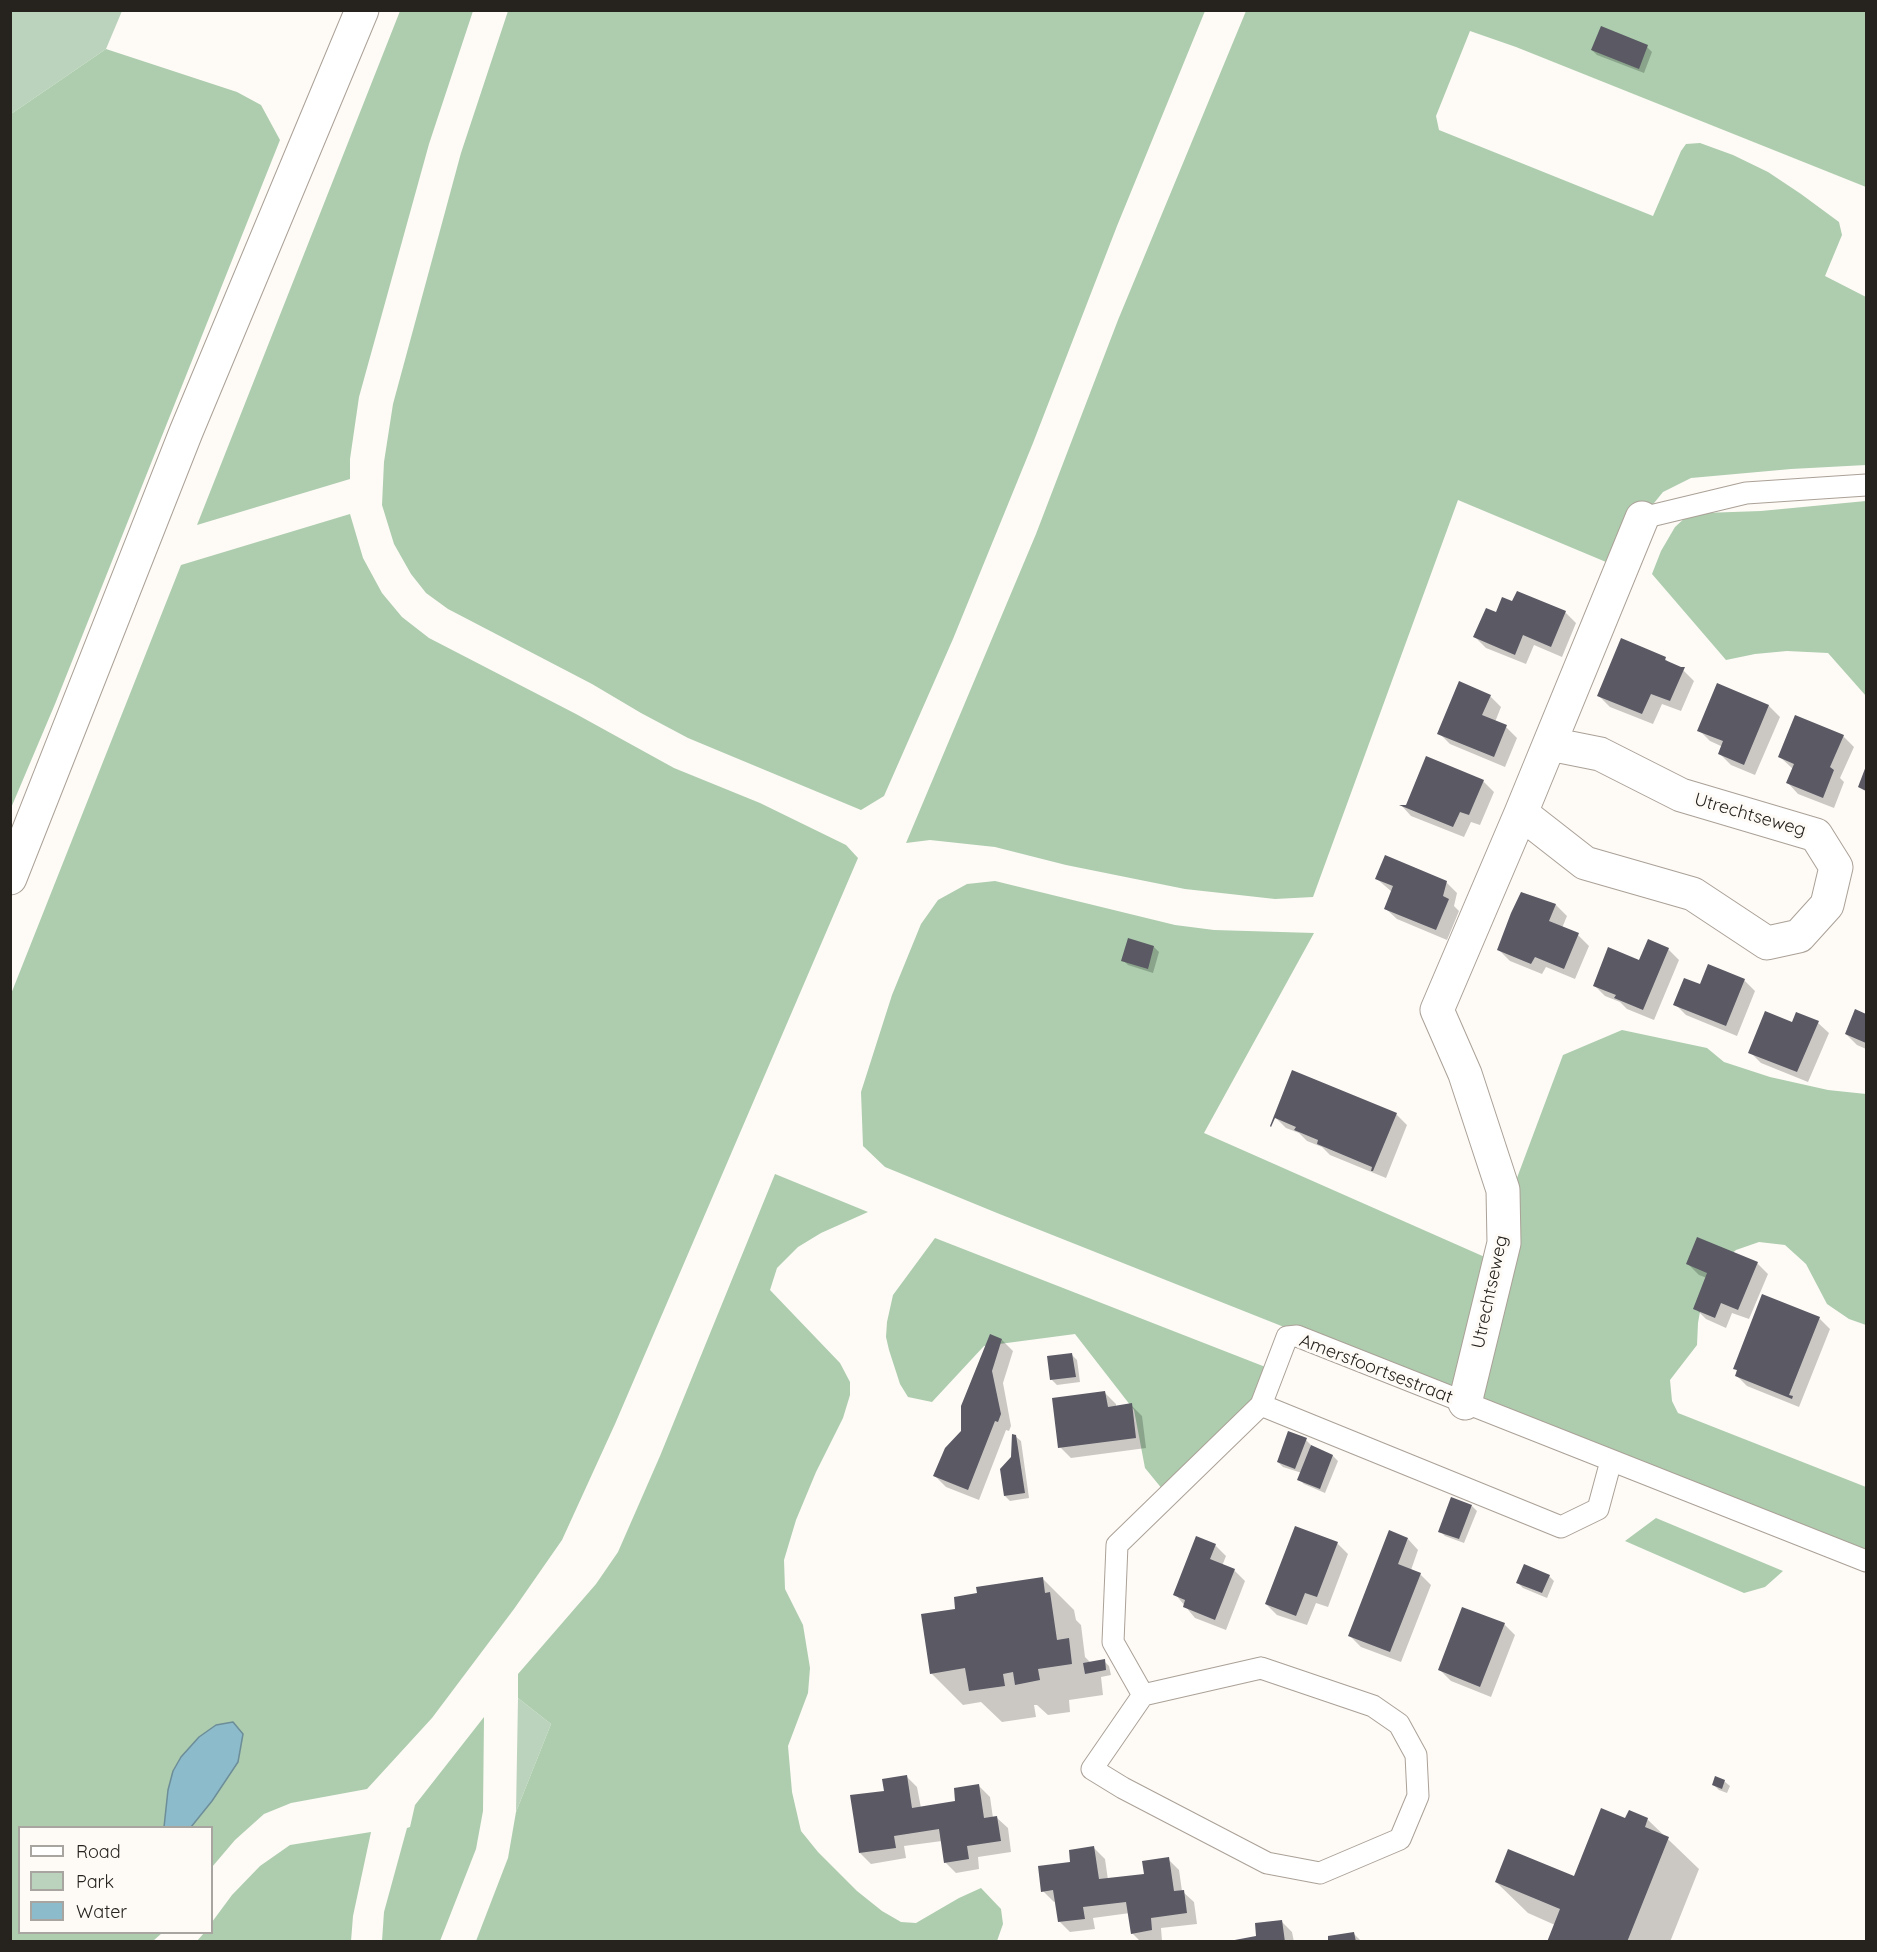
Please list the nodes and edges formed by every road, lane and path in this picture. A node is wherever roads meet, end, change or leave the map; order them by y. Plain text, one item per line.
1 (362, 10) edge
2 (1866, 485) edge
3 (1641, 519) joint
4 (1550, 744) junction
5 (1521, 813) junction
6 (10, 878) edge
7 (1465, 1403) junction
8 (1261, 1405) junction
9 (1611, 1461) junction
10 (1866, 1561) edge
11 (1143, 1695) junction

1 - 6 street
2 - 3 lane
3 - 4 street, Utrechtseweg
4 - 5 street, Utrechtseweg
4 - 5 street, Utrechtseweg
5 - 7 street, Utrechtseweg
7 - 8 lane, Amersfoortsestraat
7 - 9 lane, Amersfoortsestraat
8 - 9 lane
8 - 11 lane, Amersfoortsestraat
9 - 10 lane, Amersfoortsestraat
11 - 11 lane

